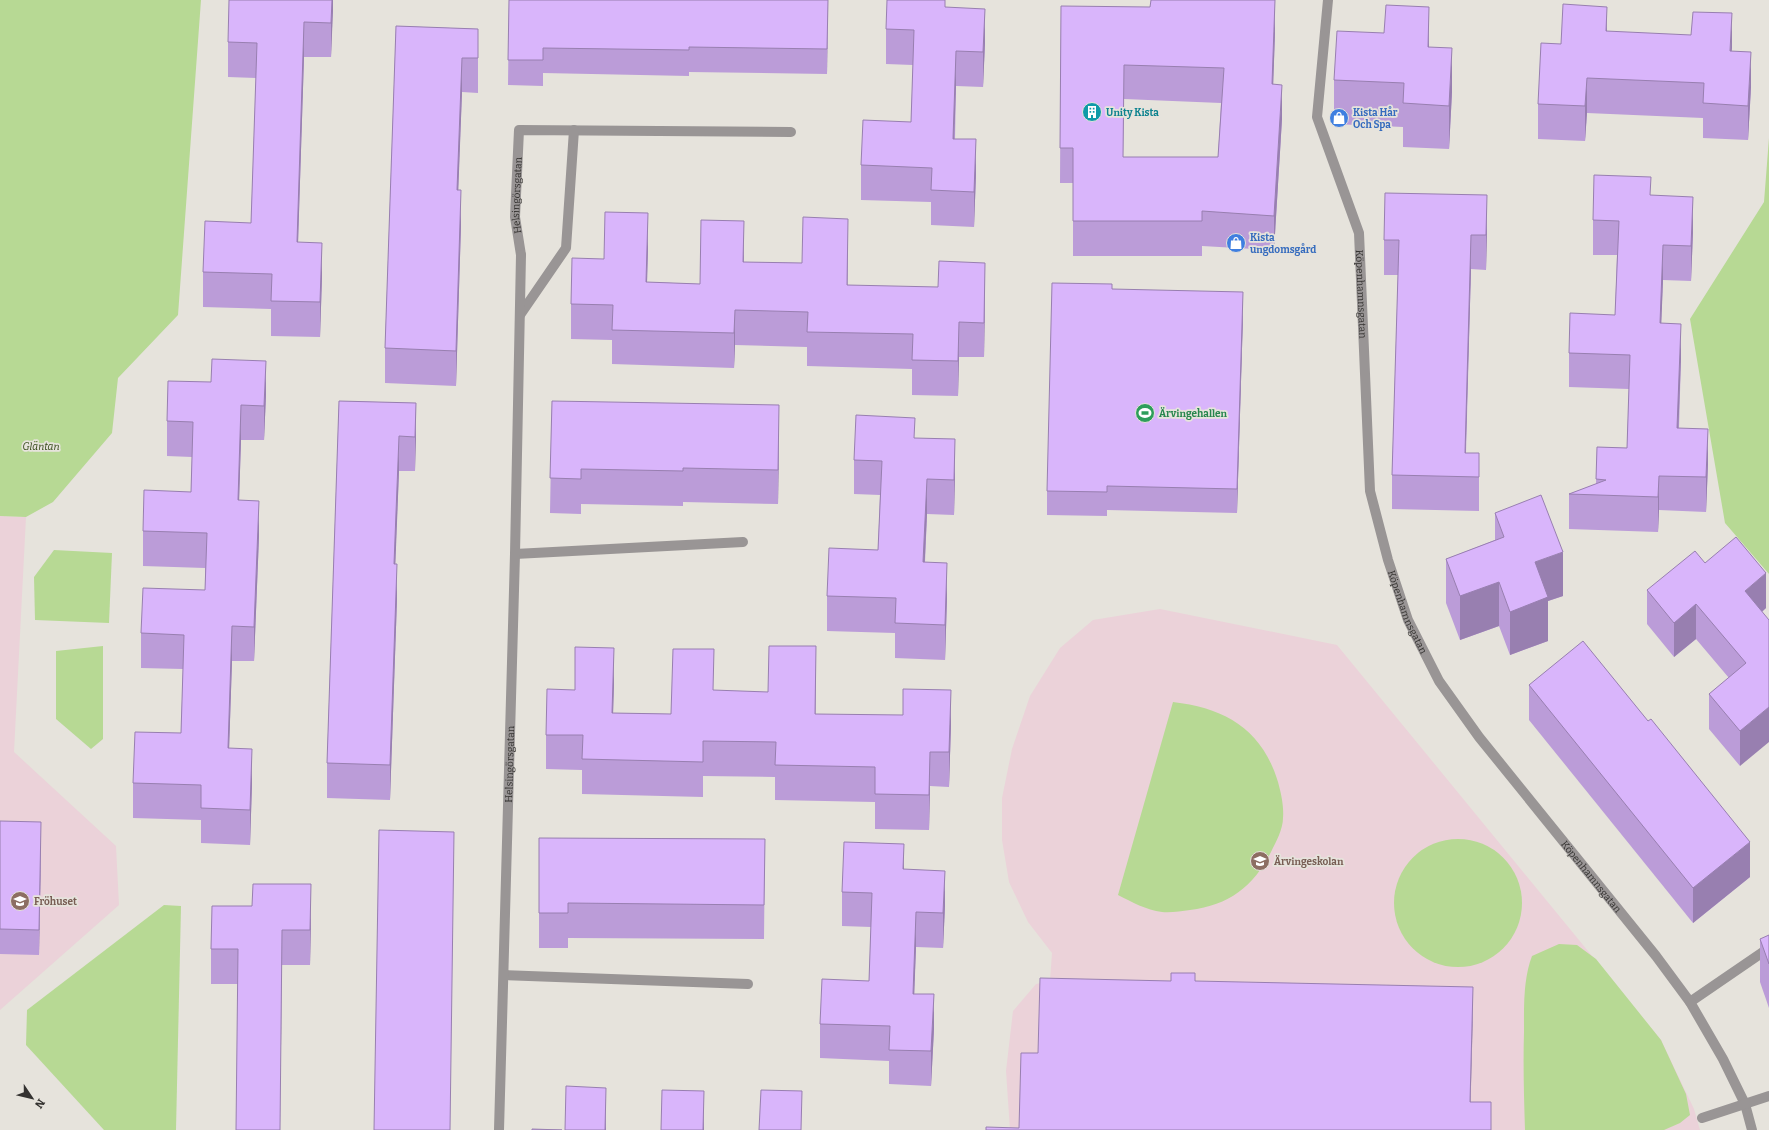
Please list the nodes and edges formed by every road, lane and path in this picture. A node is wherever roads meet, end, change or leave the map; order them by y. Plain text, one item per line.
1 (1328, 0) edge
2 (574, 130) junction
3 (791, 132) dead end
4 (520, 315) junction
5 (743, 542) dead end
6 (515, 554) junction
7 (1769, 948) edge
8 (504, 975) junction
9 (748, 984) dead end
10 (1690, 1002) junction
11 (1769, 1096) edge
12 (1745, 1104) junction
13 (1702, 1118) dead end
14 (499, 1130) edge
15 (1752, 1130) edge

1 - 10 street, Köpenhamnsgatan
2 - 3 street, Helsingörsgatan
2 - 4 street
2 - 4 street, Helsingörsgatan
4 - 6 street, Helsingörsgatan
5 - 6 street
6 - 8 street, Helsingörsgatan
7 - 10 street
8 - 9 street
8 - 14 street, Helsingörsgatan
10 - 12 street, Köpenhamnsgatan
11 - 12 street
12 - 13 street
12 - 15 street, Köpenhamnsgatan

